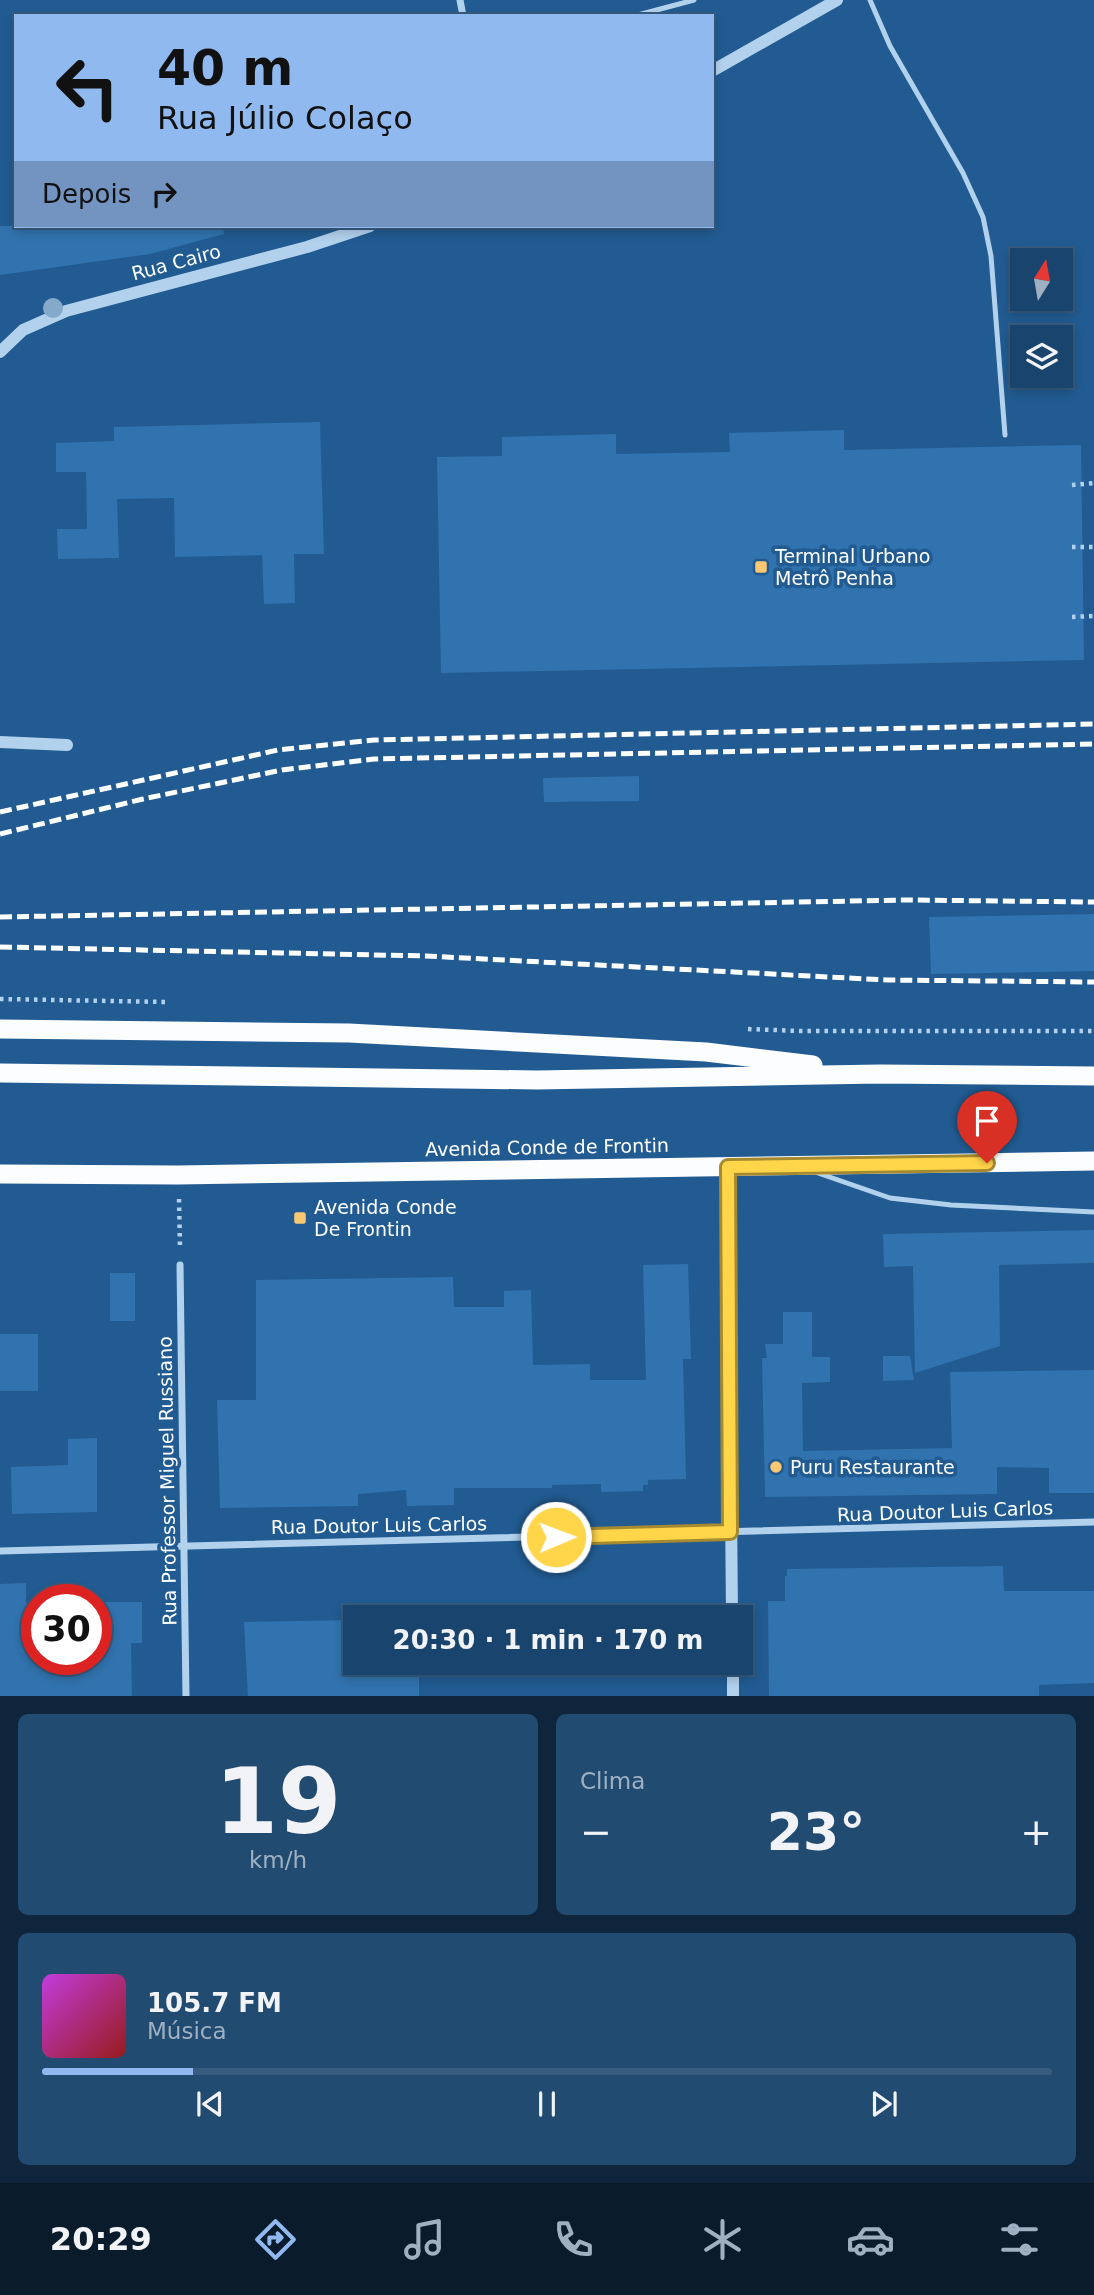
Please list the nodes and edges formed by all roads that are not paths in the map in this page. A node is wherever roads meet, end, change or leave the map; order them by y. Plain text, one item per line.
1 (694, 0) edge
2 (838, 0) edge
3 (870, 0) edge
4 (642, 14) edge
5 (714, 70) edge
6 (364, 228) edge
7 (0, 352) edge
8 (1005, 435) dead end
9 (0, 742) edge
10 (67, 745) dead end
11 (0, 1029) edge
12 (0, 1073) edge
13 (880, 1074) junction
14 (1094, 1076) edge
15 (1094, 1161) edge
16 (728, 1167) junction
17 (799, 1167) junction
18 (0, 1174) edge
19 (1094, 1212) edge
20 (180, 1265) road end
21 (1094, 1522) edge
22 (730, 1532) junction
23 (184, 1546) junction
24 (0, 1551) edge
25 (732, 1605) edge
26 (733, 1675) edge
27 (186, 1696) edge
28 (733, 1696) edge

1 - 4 lane
2 - 5 street
3 - 8 lane
6 - 7 street, Rua Cairo
9 - 10 street
11 - 13 highway
12 - 13 highway
13 - 14 highway
15 - 17 highway, Avenida Conde de Frontin
16 - 17 highway, Avenida Conde de Frontin
16 - 18 highway, Avenida Conde de Frontin
16 - 22 street
17 - 19 lane
20 - 23 street, Rua Professor Miguel Russiano
21 - 22 street, Rua Doutor Luis Carlos
22 - 23 street, Rua Doutor Luis Carlos
22 - 25 street
23 - 24 street, Rua Doutor Luis Carlos
23 - 27 street, Rua Professor Miguel Russiano
26 - 28 street

